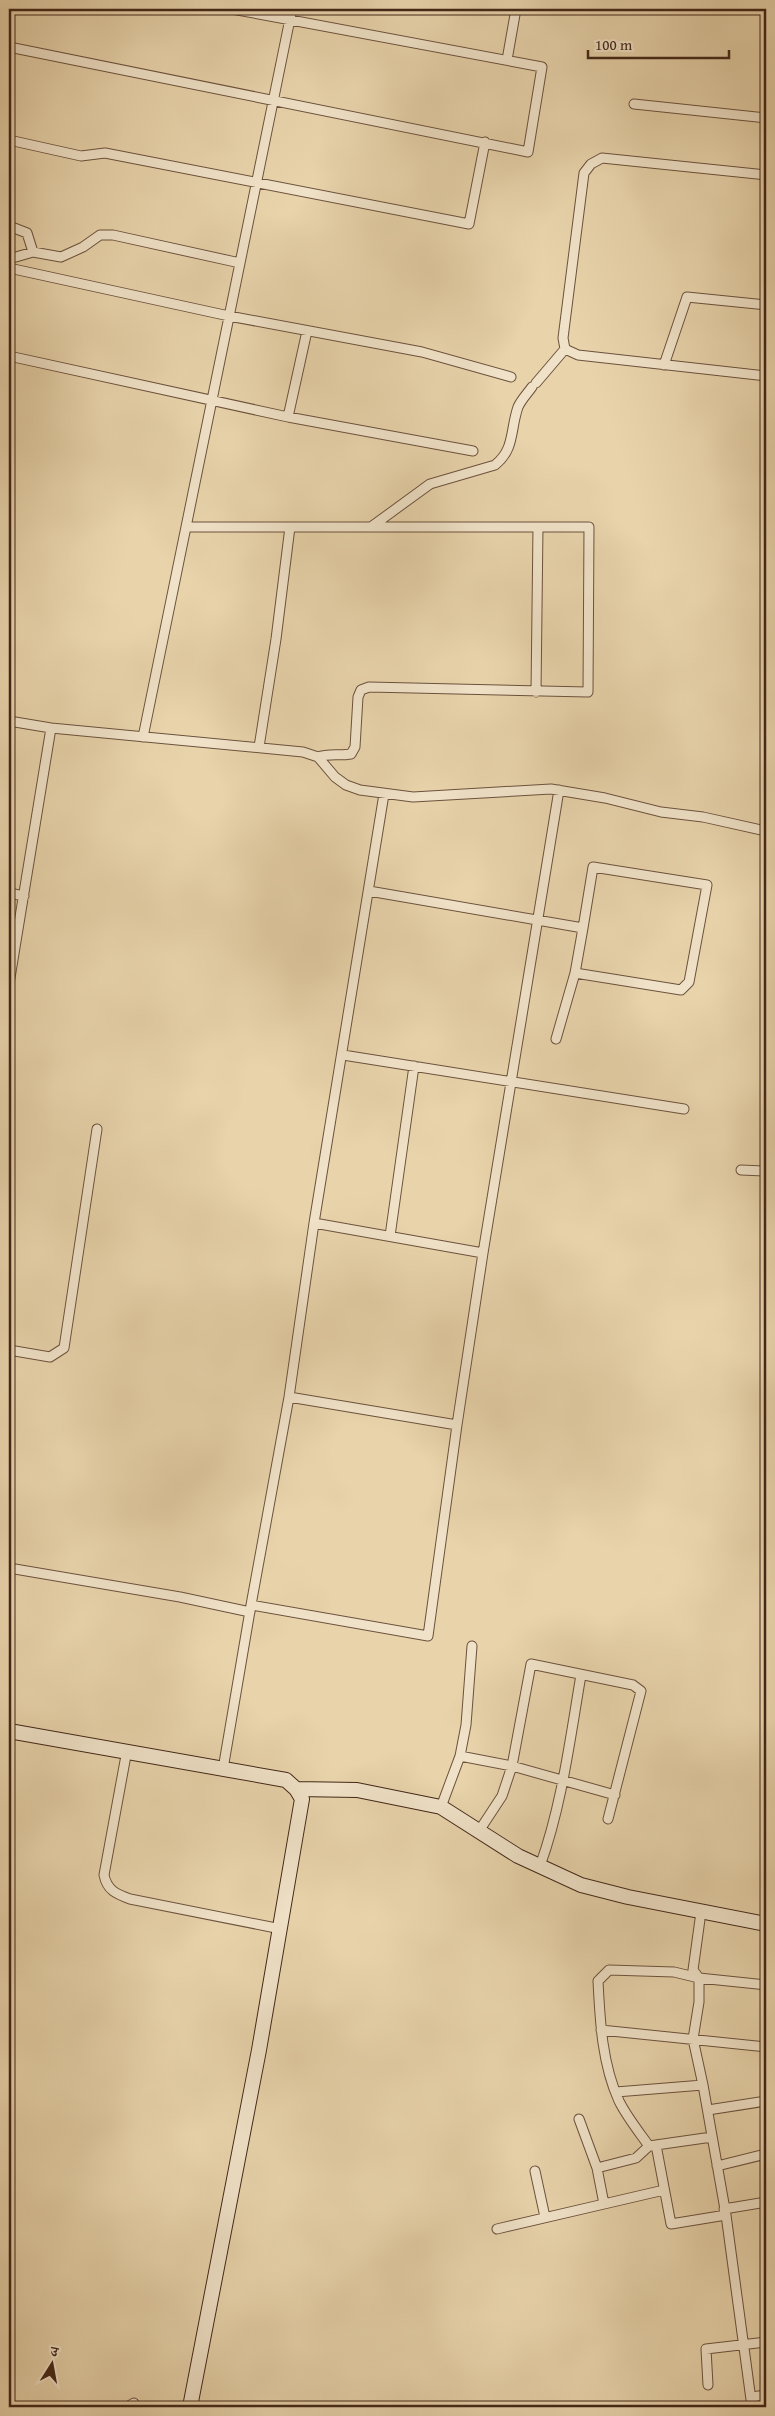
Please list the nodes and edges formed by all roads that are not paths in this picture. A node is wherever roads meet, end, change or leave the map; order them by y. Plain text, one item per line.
1 (232, 9) edge
2 (292, 9) edge
3 (516, 9) edge
4 (290, 21) junction
5 (9, 47) edge
6 (507, 60) junction
7 (273, 101) junction
8 (634, 104) dead end
9 (766, 118) edge
10 (9, 140) edge
11 (484, 142) junction
12 (766, 175) edge
13 (257, 182) junction
14 (9, 226) edge
15 (33, 252) junction
16 (9, 259) edge
17 (240, 262) junction
18 (9, 268) edge
19 (766, 305) edge
20 (229, 316) junction
21 (307, 331) junction
22 (565, 349) junction
23 (9, 356) edge
24 (664, 365) junction
25 (766, 376) edge
26 (511, 377) dead end
27 (212, 400) junction
28 (288, 417) junction
29 (473, 451) dead end
30 (186, 527) junction
31 (290, 527) junction
32 (370, 527) junction
33 (538, 527) junction
34 (536, 692) junction
35 (9, 721) edge
36 (51, 728) junction
37 (143, 737) junction
38 (259, 747) junction
39 (318, 757) junction
40 (558, 790) junction
41 (384, 794) junction
42 (766, 831) edge
43 (369, 891) junction
44 (9, 893) edge
45 (24, 896) junction
46 (537, 920) junction
47 (583, 928) junction
48 (574, 973) junction
49 (9, 984) edge
50 (556, 1039) dead end
51 (343, 1055) junction
52 (414, 1066) junction
53 (510, 1082) junction
54 (684, 1109) dead end
55 (97, 1129) dead end
56 (741, 1170) dead end
57 (766, 1171) edge
58 (314, 1223) junction
59 (390, 1236) junction
60 (483, 1253) junction
61 (9, 1350) edge
62 (289, 1397) junction
63 (457, 1425) junction
64 (9, 1568) edge
65 (250, 1609) junction
66 (472, 1646) dead end
67 (581, 1675) junction
68 (9, 1731) edge
69 (127, 1750) junction
70 (460, 1756) junction
71 (512, 1766) junction
72 (223, 1769) junction
73 (563, 1780) junction
74 (296, 1789) junction
75 (615, 1795) junction
76 (440, 1807) junction
77 (608, 1820) dead end
78 (479, 1831) junction
79 (540, 1866) junction
80 (701, 1912) junction
81 (766, 1924) edge
82 (281, 1929) junction
83 (699, 1978) junction
84 (766, 1985) edge
85 (601, 2030) junction
86 (693, 2039) junction
87 (766, 2047) edge
88 (703, 2085) junction
89 (616, 2092) junction
90 (766, 2102) edge
91 (708, 2110) junction
92 (579, 2119) dead end
93 (712, 2138) junction
94 (653, 2146) junction
95 (766, 2154) edge
96 (717, 2166) junction
97 (597, 2168) junction
98 (535, 2171) dead end
99 (664, 2190) junction
100 (766, 2202) edge
101 (604, 2204) junction
102 (725, 2212) junction
103 (545, 2218) junction
104 (496, 2229) dead end
105 (766, 2342) edge
106 (743, 2346) junction
107 (708, 2385) dead end
108 (766, 2395) edge
109 (751, 2398) junction
110 (190, 2407) edge
111 (752, 2407) edge

1 - 4 street
2 - 4 street
3 - 6 street
4 - 6 street
4 - 7 street
5 - 7 street
6 - 11 street
7 - 11 street
7 - 13 street
8 - 9 street
10 - 13 street
11 - 13 street
12 - 22 street
13 - 17 street
14 - 15 street
15 - 16 street
15 - 17 street
17 - 20 street
18 - 20 street
19 - 24 street
20 - 21 street
20 - 27 street
21 - 26 street
21 - 28 street
22 - 24 street
22 - 32 street
23 - 27 street
24 - 25 street
27 - 28 street
27 - 30 street
28 - 29 street
30 - 31 street
30 - 37 street
31 - 32 street
31 - 38 street
32 - 33 street
33 - 34 street
33 - 34 street
34 - 39 street
35 - 36 street
36 - 37 street
36 - 45 street
37 - 38 street
38 - 39 street
39 - 41 street
40 - 41 street
40 - 42 street
40 - 46 street
41 - 43 street
43 - 46 street
43 - 51 street
44 - 45 street
45 - 49 street
46 - 47 street
46 - 53 street
47 - 48 street
47 - 48 street
48 - 50 street
51 - 52 street
51 - 58 street
52 - 53 street
52 - 59 street
53 - 54 street
53 - 60 street
55 - 61 street
56 - 57 street
58 - 59 street
58 - 62 street
59 - 60 street
60 - 63 street
62 - 63 street
62 - 65 street
63 - 65 street
64 - 65 street
65 - 72 street
66 - 70 street
67 - 71 street
67 - 73 street
67 - 75 street
68 - 69 street
69 - 72 street
69 - 82 street
70 - 71 street
70 - 76 street
71 - 73 street
71 - 78 street
72 - 74 street
73 - 75 street
73 - 79 street
74 - 76 street
74 - 82 street
75 - 77 street
76 - 78 street
78 - 79 street
79 - 80 street
80 - 81 street
80 - 83 street
82 - 110 street
83 - 84 street
83 - 85 street
83 - 86 street
85 - 86 street
85 - 89 street
86 - 87 street
86 - 88 street
88 - 89 street
88 - 91 street
89 - 94 street
90 - 91 street
91 - 93 street
92 - 97 street
93 - 94 street
93 - 96 street
94 - 97 street
94 - 99 street
95 - 96 street
96 - 102 street
97 - 101 street
98 - 103 street
99 - 101 street
99 - 102 street
100 - 102 street
101 - 103 street
102 - 106 street
103 - 104 street
105 - 106 street
106 - 107 street
106 - 109 street
108 - 109 street
109 - 111 street

